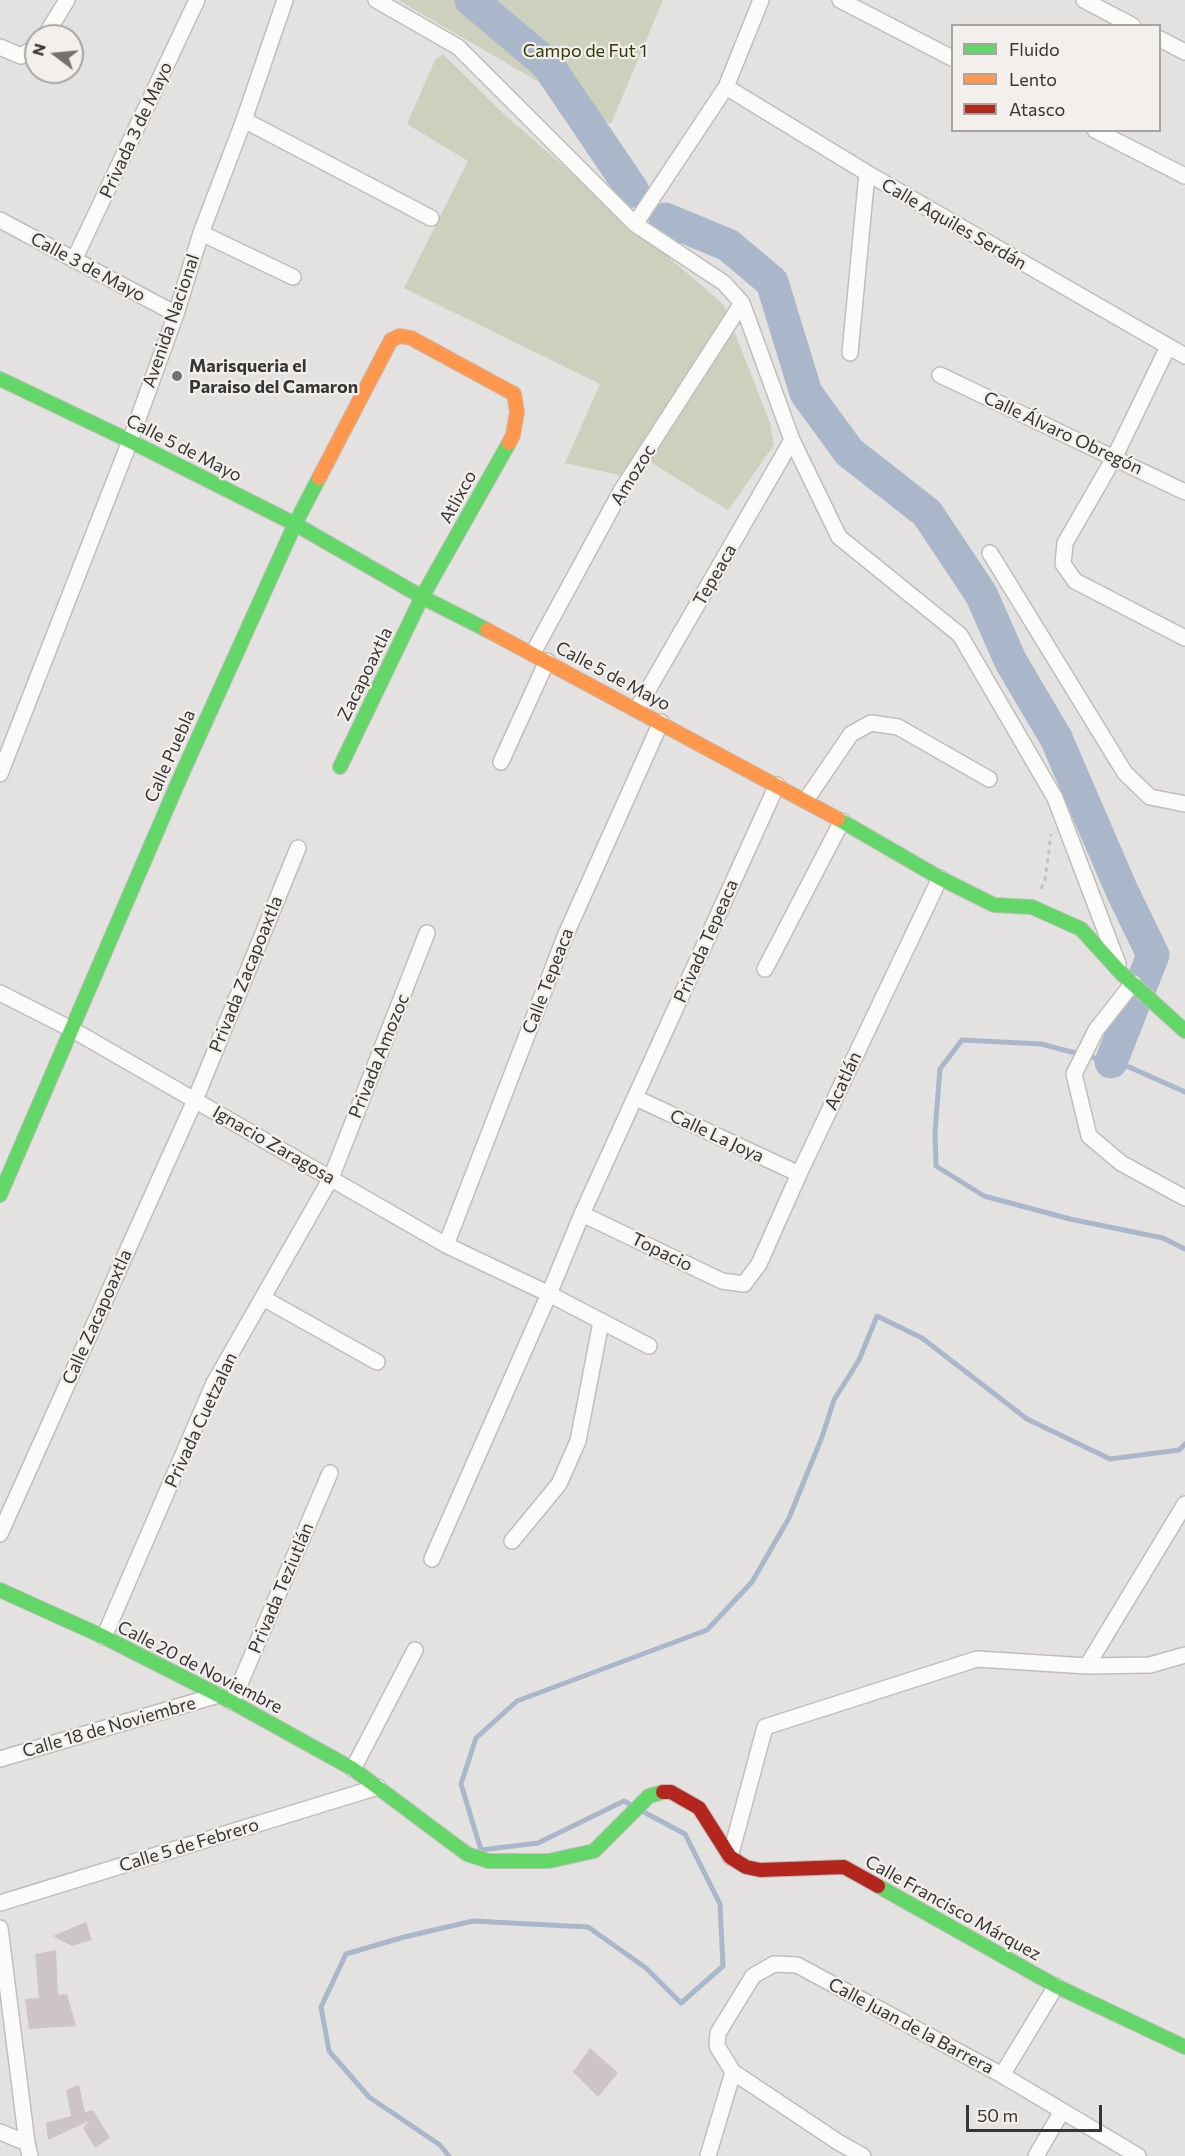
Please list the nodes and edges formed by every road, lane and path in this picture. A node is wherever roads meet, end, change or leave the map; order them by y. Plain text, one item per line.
1 (67, 0) edge
2 (197, 0) edge
3 (285, 0) edge
4 (376, 0) edge
5 (760, 0) edge
6 (840, 0) edge
7 (1084, 0) edge
8 (52, 24) edge
9 (1129, 24) edge
10 (1161, 40) edge
11 (0, 47) edge
12 (1185, 52) edge
13 (24, 54) edge
14 (951, 57) edge
15 (726, 87) junction
16 (244, 120) junction
17 (1099, 132) edge
18 (867, 173) junction
19 (1185, 176) edge
20 (431, 219) dead end
21 (0, 220) edge
22 (635, 224) junction
23 (201, 233) junction
24 (75, 260) junction
25 (293, 277) dead end
26 (742, 303) junction
27 (176, 314) junction
28 (391, 340) joint
29 (1168, 347) junction
30 (850, 353) dead end
31 (1185, 356) edge
32 (940, 375) dead end
33 (0, 379) edge
34 (130, 441) junction
35 (792, 441) junction
36 (1114, 458) junction
37 (1185, 492) edge
38 (295, 524) junction
39 (990, 552) dead end
40 (422, 597) junction
41 (1185, 638) edge
42 (533, 653) junction
43 (548, 661) junction
44 (637, 709) junction
45 (661, 722) junction
46 (501, 762) dead end
47 (340, 767) dead end
48 (0, 774) edge
49 (989, 779) dead end
50 (777, 785) junction
51 (806, 800) junction
52 (1185, 804) edge
53 (842, 821) junction
54 (1051, 833) dead end
55 (298, 848) dead end
56 (940, 878) junction
57 (1032, 907) junction
58 (427, 933) dead end
59 (765, 969) dead end
60 (1129, 980) junction
61 (0, 993) edge
62 (73, 1030) junction
63 (1185, 1031) edge
64 (636, 1098) junction
65 (195, 1100) junction
66 (799, 1174) junction
67 (331, 1178) junction
68 (0, 1195) edge
69 (1185, 1198) edge
70 (582, 1214) junction
71 (446, 1245) junction
72 (744, 1284) joint
73 (549, 1294) junction
74 (263, 1298) junction
75 (600, 1322) junction
76 (649, 1346) dead end
77 (377, 1362) dead end
78 (330, 1473) dead end
79 (1185, 1504) edge
80 (0, 1534) edge
81 (512, 1541) dead end
82 (432, 1559) dead end
83 (0, 1590) edge
84 (104, 1637) junction
85 (415, 1650) dead end
86 (1185, 1655) edge
87 (1088, 1666) junction
88 (218, 1695) junction
89 (232, 1702) junction
90 (0, 1759) edge
91 (353, 1769) junction
92 (378, 1787) junction
93 (730, 1857) junction
94 (0, 1903) edge
95 (0, 1928) edge
96 (1056, 1986) junction
97 (4, 1988) edge
98 (1185, 2047) edge
99 (733, 2072) junction
100 (1002, 2075) junction
101 (1062, 2111) junction
102 (0, 2132) edge
103 (28, 2150) edge
104 (708, 2156) edge
105 (863, 2156) edge
106 (1036, 2156) edge
107 (1138, 2156) edge

1 - 8 street
2 - 24 street, Privada 3 de Mayo
3 - 16 street, Avenida Nacional
4 - 22 street
5 - 15 street
6 - 14 street
7 - 9 street
10 - 12 street
11 - 13 street
15 - 18 street, Calle Aquiles Serdán
15 - 22 street
16 - 20 street
16 - 23 street, Avenida Nacional
17 - 19 street
18 - 29 street, Calle Aquiles Serdán
18 - 30 street
21 - 24 street, Calle 3 de Mayo
22 - 26 street
23 - 25 street
23 - 27 street, Avenida Nacional
24 - 27 street, Calle 3 de Mayo
26 - 35 street
26 - 42 street, Amozoc
27 - 34 street, Avenida Nacional
28 - 38 street, Calle Puebla
28 - 40 street, Atlixco
29 - 31 street, Calle Aquiles Serdán
29 - 36 street
32 - 36 street, Calle Álvaro Obregón
33 - 34 street, Calle 5 de Mayo
34 - 38 street, Calle 5 de Mayo
34 - 48 street, Avenida Nacional
35 - 44 street, Tepeaca
35 - 60 street
36 - 37 street, Calle Álvaro Obregón
36 - 41 street
38 - 40 street, Calle 5 de Mayo
38 - 62 street, Calle Puebla
39 - 52 street
40 - 42 street, Calle 5 de Mayo
40 - 47 street, Zacapoaxtla
42 - 43 street, Calle 5 de Mayo
43 - 44 street, Calle 5 de Mayo
43 - 46 street
44 - 45 street, Calle 5 de Mayo
45 - 50 street, Calle 5 de Mayo
45 - 71 street, Calle Tepeaca
49 - 51 street
50 - 51 street, Calle 5 de Mayo
50 - 64 street, Privada Tepeaca
51 - 53 street, Calle 5 de Mayo
53 - 56 street, Calle 5 de Mayo
53 - 59 street
54 - 57 path
55 - 65 street, Privada Zacapoaxtla
56 - 57 street, Calle 5 de Mayo
56 - 66 street, Acatlán
57 - 60 street, Calle 5 de Mayo
58 - 67 street, Privada Amozoc
60 - 63 street, Calle 5 de Mayo
60 - 69 street
61 - 62 street, Ignacio Zaragosa
62 - 65 street, Ignacio Zaragosa
62 - 68 street, Calle Puebla
64 - 66 street, Calle La Joya
64 - 70 street
65 - 67 street, Ignacio Zaragosa
65 - 80 street, Calle Zacapoaxtla
66 - 72 street, Acatlán
67 - 71 street, Ignacio Zaragosa
67 - 74 street, Privada Cuetzalan
70 - 72 street, Topacio
70 - 73 street
71 - 73 street, Ignacio Zaragosa
73 - 75 street, Ignacio Zaragosa
73 - 82 street
74 - 77 street
74 - 84 street, Privada Cuetzalan
75 - 76 street, Ignacio Zaragosa
75 - 81 street
78 - 89 street, Privada Teziutlán
79 - 87 street
83 - 84 street, Calle 20 de Noviembre
84 - 88 street, Calle 20 de Noviembre
85 - 91 street
86 - 87 street
87 - 93 street
88 - 89 street, Calle 20 de Noviembre
88 - 90 street, Calle 18 de Noviembre
89 - 91 street, Calle 20 de Noviembre
91 - 92 street, Calle 20 de Noviembre
92 - 93 street, Calle 20 de Noviembre
92 - 94 street, Calle 5 de Febrero
93 - 96 street, Calle Francisco Márquez
95 - 97 street
96 - 98 street, Calle Francisco Márquez
96 - 100 street
97 - 103 street
99 - 100 street, Calle Juan de la Barrera
99 - 104 street
99 - 105 street
100 - 101 street, Calle Juan de la Barrera
101 - 106 street
101 - 107 street, Calle Juan de la Barrera
102 - 103 street

